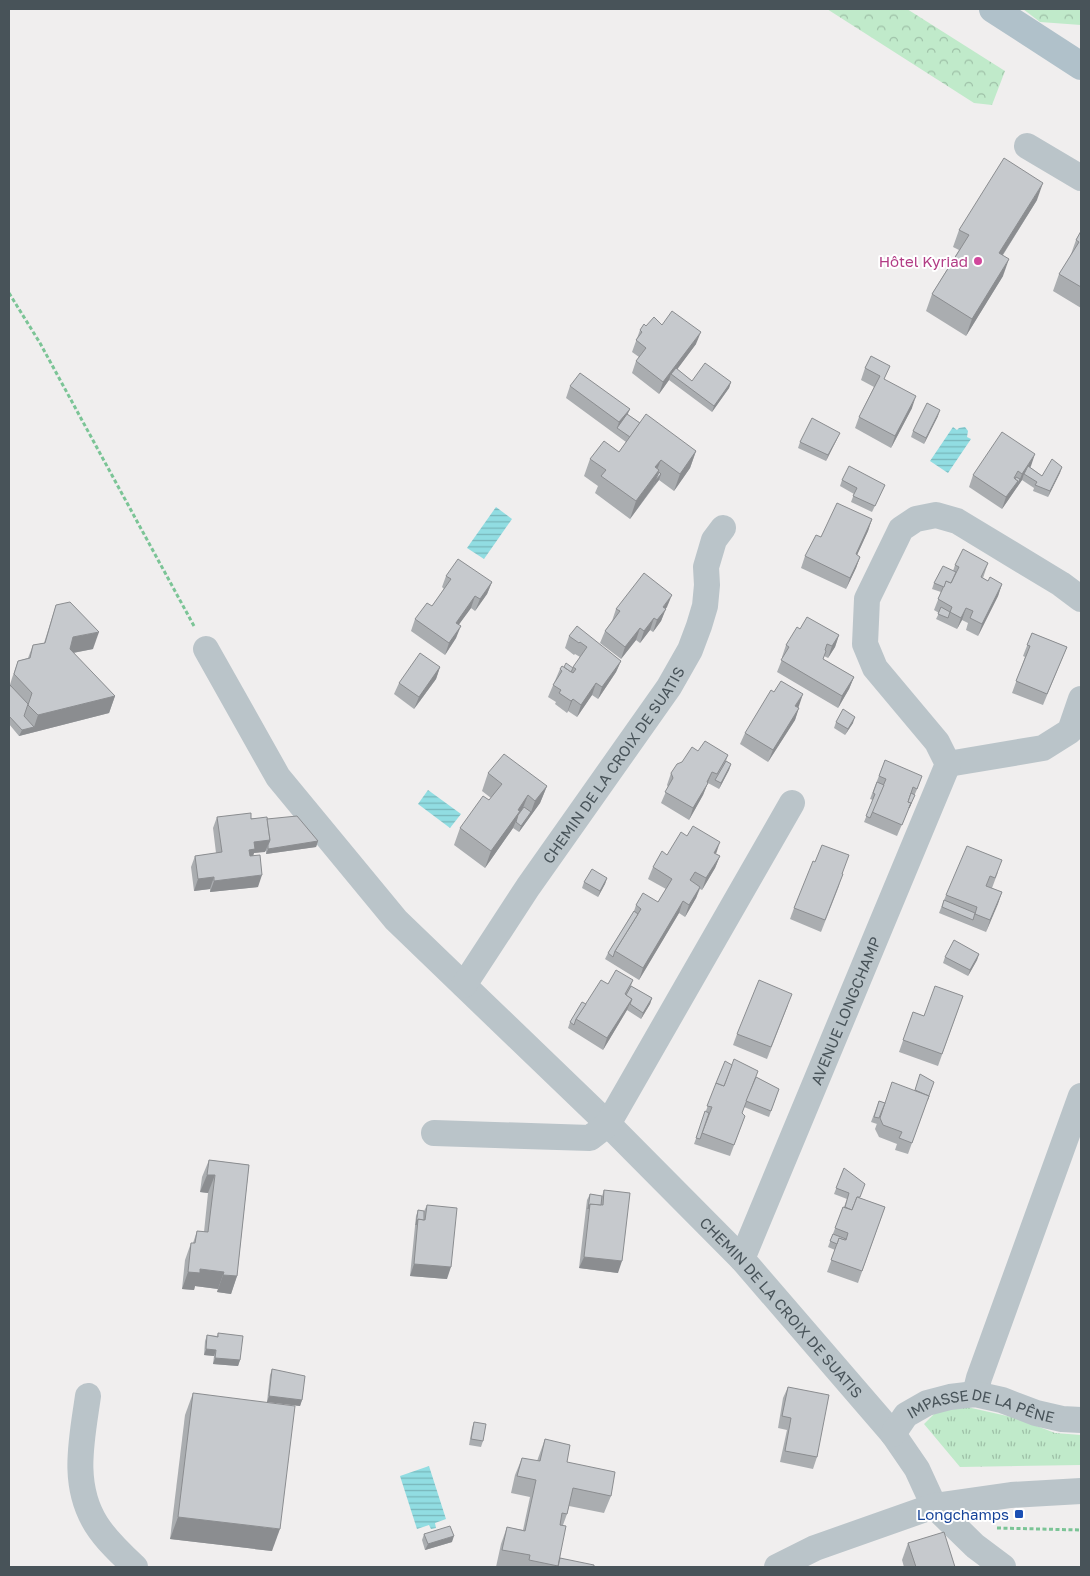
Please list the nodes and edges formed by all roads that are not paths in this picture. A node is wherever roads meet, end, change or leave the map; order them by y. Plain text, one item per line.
1 (993, 9) edge
2 (1081, 66) edge
3 (1027, 146) dead end
4 (1081, 178) edge
5 (723, 528) dead end
6 (1081, 599) edge
7 (206, 649) road end
8 (1081, 699) edge
9 (948, 764) junction
10 (792, 803) dead end
11 (464, 985) junction
12 (1081, 1096) edge
13 (608, 1124) junction
14 (434, 1134) dead end
15 (742, 1259) junction
16 (975, 1394) junction
17 (88, 1396) dead end
18 (1081, 1420) edge
19 (892, 1434) junction
20 (1081, 1491) edge
21 (934, 1506) junction
22 (135, 1567) edge
23 (777, 1567) edge
24 (1003, 1567) edge

1 - 2 main road
3 - 4 street
5 - 11 street, CHEMIN DE LA CROIX DE SUATIS
6 - 9 street
7 - 11 street, CHEMIN DE LA CROIX DE SUATIS
8 - 9 street
9 - 15 street, AVENUE LONGCHAMP
10 - 13 street
11 - 13 street, CHEMIN DE LA CROIX DE SUATIS
12 - 16 street
13 - 14 street
13 - 15 street, CHEMIN DE LA CROIX DE SUATIS
15 - 19 street, CHEMIN DE LA CROIX DE SUATIS
16 - 18 street, IMPASSE DE LA PÊNE
16 - 19 street, IMPASSE DE LA PÊNE
17 - 22 street
19 - 21 street, CHEMIN DE LA CROIX DE SUATIS
20 - 21 street
21 - 23 street
21 - 24 street, CHEMIN DE LA CROIX DE SUATIS

